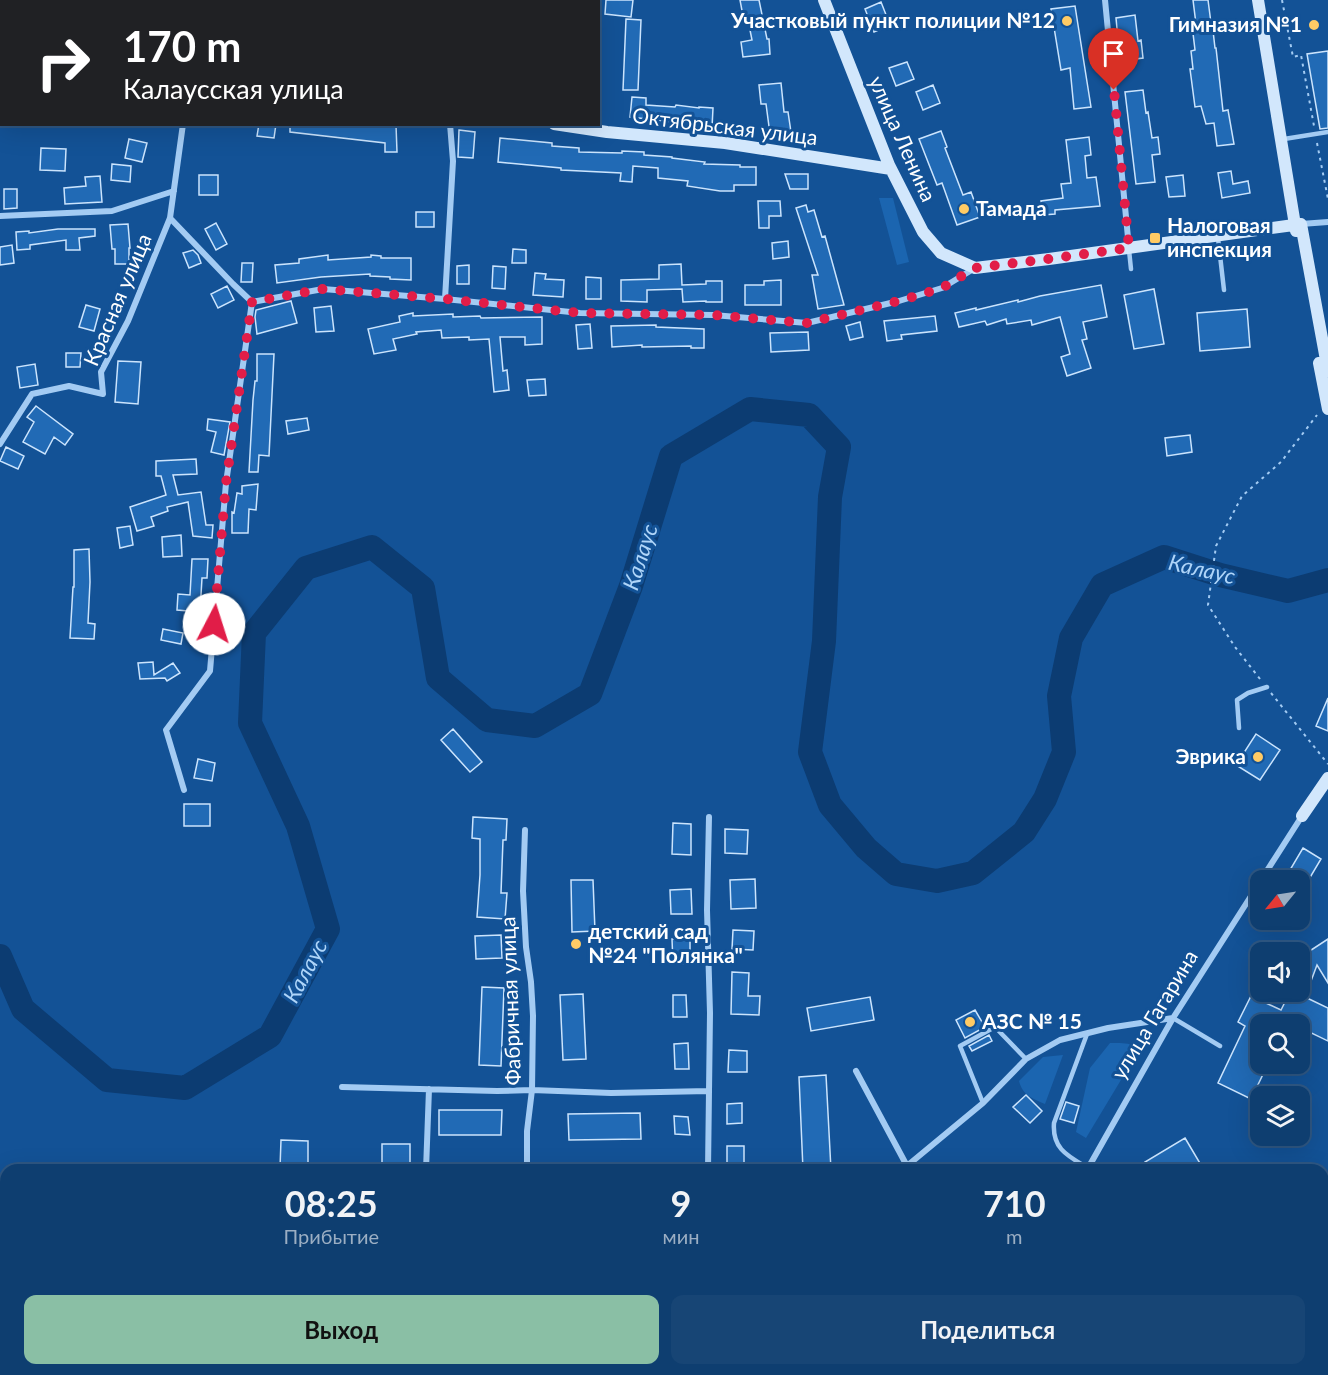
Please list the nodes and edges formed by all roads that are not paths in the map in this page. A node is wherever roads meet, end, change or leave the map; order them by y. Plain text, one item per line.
1 (824, 0) edge
2 (1105, 0) edge
3 (1258, 0) edge
4 (183, 126) edge
5 (450, 126) edge
6 (567, 126) edge
7 (1328, 132) edge
8 (1281, 139) junction
9 (891, 169) junction
10 (174, 191) junction
11 (0, 216) edge
12 (170, 218) junction
13 (1328, 222) edge
14 (1300, 226) junction
15 (1217, 235) junction
16 (1129, 248) junction
17 (975, 268) junction
18 (1131, 269) dead end
19 (1224, 290) dead end
20 (445, 299) junction
21 (252, 302) junction
22 (1328, 372) edge
23 (1327, 406) edge
24 (0, 444) edge
25 (1267, 687) dead end
26 (1239, 728) dead end
27 (1328, 778) edge
28 (184, 790) dead end
29 (1328, 792) edge
30 (1302, 816) junction
31 (709, 817) dead end
32 (525, 830) dead end
33 (1267, 870) edge
34 (1250, 897) edge
35 (1173, 1018) junction
36 (1087, 1034) junction
37 (1220, 1046) dead end
38 (1026, 1059) junction
39 (856, 1071) dead end
40 (342, 1087) dead end
41 (429, 1089) junction
42 (532, 1090) junction
43 (709, 1090) junction
44 (983, 1103) junction
45 (426, 1164) edge
46 (528, 1164) edge
47 (708, 1164) edge
48 (903, 1164) edge
49 (910, 1164) edge
50 (1080, 1164) edge
51 (1091, 1164) edge

1 - 9 main road, улица Ленина
2 - 16 street
3 - 8 main road
4 - 10 street, Красная улица
5 - 20 street
6 - 9 main road, Октябрьская улица
7 - 8 lane
8 - 14 main road
9 - 17 main road, улица Ленина
10 - 11 street
10 - 12 street, Красная улица
12 - 21 street
12 - 24 street, Красная улица
13 - 14 street
14 - 15 main road
14 - 22 main road
14 - 23 main road
15 - 16 main road
15 - 19 lane
16 - 17 main road
16 - 18 lane
17 - 20 street
20 - 21 street
21 - 28 street
25 - 26 lane
27 - 30 main road, улица Гагарина
29 - 30 main road
30 - 33 street, улица Гагарина
31 - 43 street
32 - 42 street, Фабричная улица
34 - 35 street, улица Гагарина
35 - 36 street
35 - 37 lane
35 - 51 street, улица Гагарина
36 - 38 street
36 - 50 lane
38 - 44 street
38 - 44 lane
39 - 48 street
40 - 41 street
41 - 42 street
41 - 45 street
42 - 43 street
42 - 46 street, Фабричная улица
43 - 47 street
44 - 49 street

